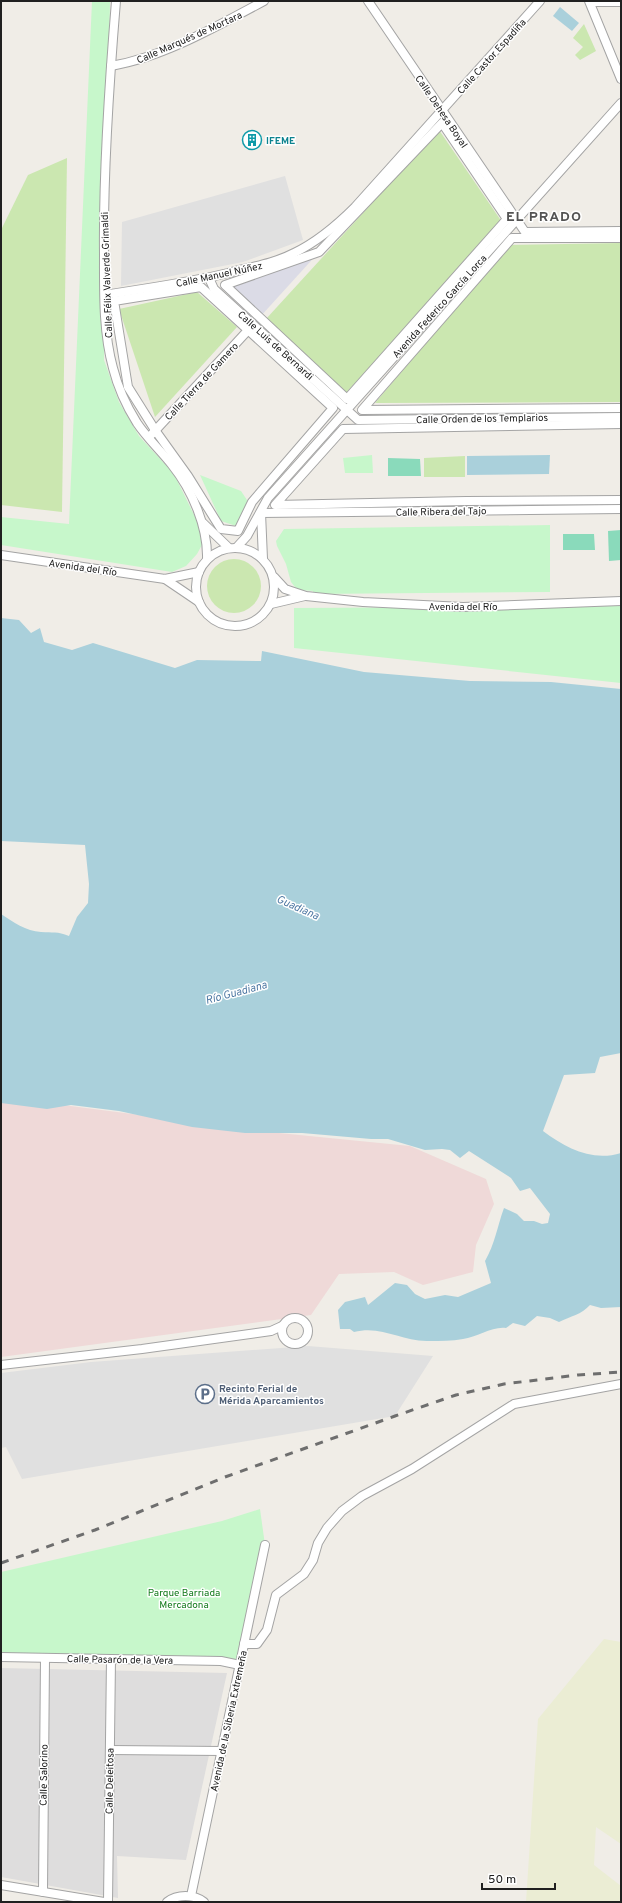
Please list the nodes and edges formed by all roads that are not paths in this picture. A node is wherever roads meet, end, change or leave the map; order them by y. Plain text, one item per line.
1 (116, 1) edge
2 (264, 1) edge
3 (368, 1) edge
4 (540, 1) edge
5 (590, 2) edge
6 (621, 2) edge
7 (111, 66) junction
8 (621, 79) edge
9 (621, 103) edge
10 (442, 110) junction
11 (516, 220) junction
12 (621, 231) edge
13 (621, 238) edge
14 (209, 278) junction
15 (105, 295) junction
16 (260, 317) junction
17 (250, 328) junction
18 (621, 408) edge
19 (348, 409) junction
20 (621, 417) edge
21 (621, 424) edge
22 (155, 430) junction
23 (149, 438) junction
24 (621, 500) edge
25 (621, 509) edge
26 (261, 513) junction
27 (212, 515) junction
28 (203, 522) junction
29 (233, 548) junction
30 (1, 555) edge
31 (263, 559) junction
32 (207, 560) junction
33 (198, 572) junction
34 (274, 577) junction
35 (165, 579) junction
36 (306, 596) junction
37 (621, 601) edge
38 (199, 602) junction
39 (271, 604) junction
40 (282, 1326) dead end
41 (1, 1365) edge
42 (621, 1384) edge
43 (265, 1545) dead end
44 (244, 1644) junction
45 (1, 1657) edge
46 (45, 1658) junction
47 (111, 1659) junction
48 (240, 1665) junction
49 (110, 1750) junction
50 (221, 1751) junction
51 (1, 1885) edge
52 (43, 1892) junction
53 (191, 1896) junction
54 (104, 1902) edge
55 (108, 1902) edge
56 (167, 1902) edge
57 (204, 1902) edge

1 - 7 street, Calle Félix Valverde Grimaldi
2 - 7 street, Calle Marqués de Mortara
3 - 10 street, Calle Dehesa Boyal
4 - 10 street, Calle Castor Espadiña
5 - 6 street
5 - 8 street
7 - 15 street, Calle Félix Valverde Grimaldi
9 - 11 street, Avenida Federico García Lorca
10 - 11 street, Calle Dehesa Boyal
10 - 14 street, Calle Manuel Núñez
11 - 12 street, Calle Dehesa Boyal
11 - 19 street, Avenida Federico García Lorca
13 - 18 street
14 - 15 street, Calle Manuel Núñez
14 - 17 street, Calle Luis de Bernardi
15 - 23 street, Calle Félix Valverde Grimaldi
16 - 16 street
16 - 17 street, Calle Tierra de Gamero
17 - 19 street, Calle Luis de Bernardi
17 - 22 street, Calle Tierra de Gamero
17 - 22 street
17 - 27 street
19 - 20 street, Calle Orden de los Templarios
19 - 26 street, Avenida Federico García Lorca
21 - 24 street
22 - 23 street, Calle Tierra de Gamero
22 - 27 street
23 - 28 street, Calle Félix Valverde Grimaldi
25 - 26 street, Calle Ribera del Tajo
26 - 29 street, Avenida Federico García Lorca
26 - 31 street
27 - 28 street
28 - 29 street, Calle Félix Valverde Grimaldi
28 - 32 street, Calle Félix Valverde Grimaldi
29 - 31 street
29 - 32 street
30 - 35 street, Avenida del Río
31 - 34 street
32 - 33 street
33 - 35 street, Avenida del Río
33 - 38 street
34 - 36 street, Avenida del Río
34 - 39 street
35 - 38 street, Avenida del Río
36 - 37 street, Avenida del Río
36 - 39 street, Avenida del Río
38 - 39 street
40 - 41 street
42 - 44 street
43 - 44 street, Avenida de la Siberia Extremeña
44 - 48 street, Avenida de la Siberia Extremeña
45 - 46 street, Calle Pasarón de la Vera
46 - 47 street, Calle Pasarón de la Vera
46 - 52 street, Calle Salorino
47 - 48 street, Calle Pasarón de la Vera
47 - 49 street, Calle Deleitosa
48 - 50 street, Avenida de la Siberia Extremeña
49 - 50 street
49 - 55 street, Calle Deleitosa
50 - 53 street, Avenida de la Siberia Extremeña
51 - 52 street
52 - 54 street
53 - 56 street
53 - 57 street

